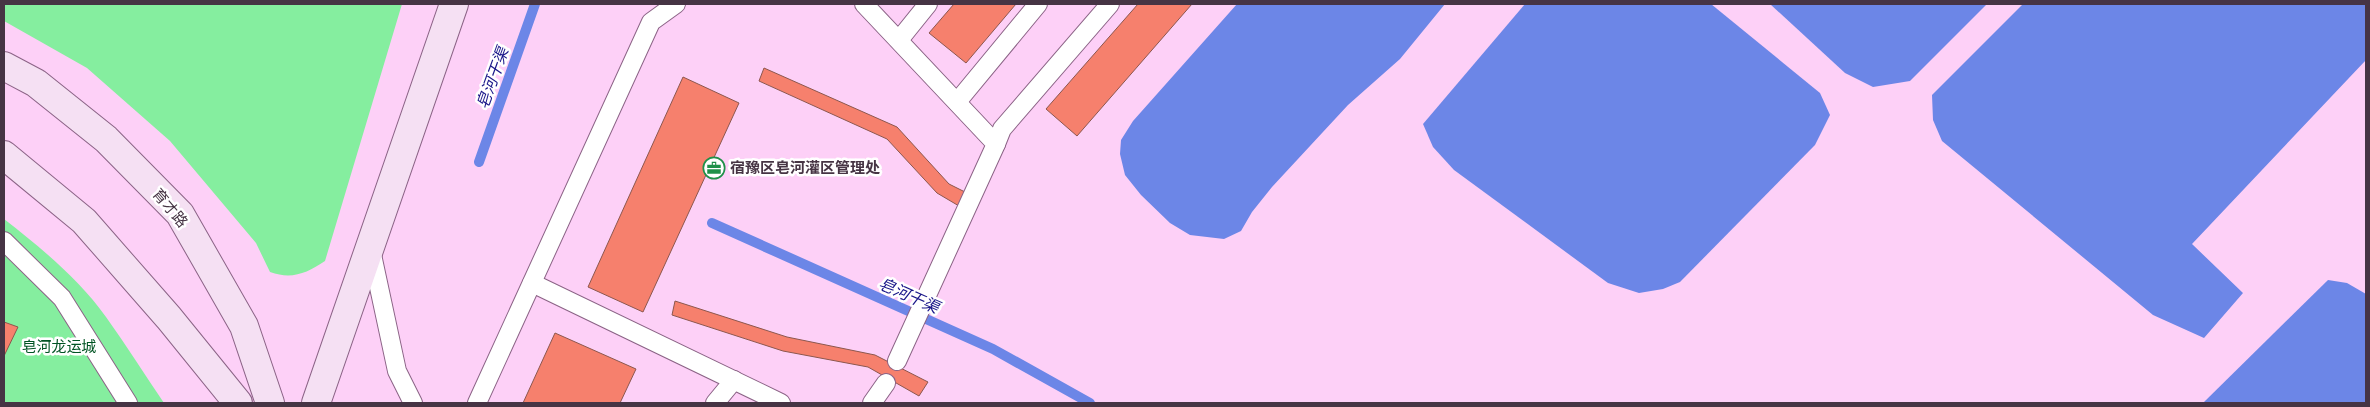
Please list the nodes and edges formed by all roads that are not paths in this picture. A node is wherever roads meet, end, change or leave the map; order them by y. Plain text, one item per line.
1 (454, 4) edge
2 (676, 4) edge
3 (864, 4) edge
4 (928, 4) edge
5 (1038, 4) edge
6 (1110, 4) edge
7 (899, 40) junction
8 (4, 66) edge
9 (957, 102) junction
10 (996, 144) junction
11 (4, 155) edge
12 (4, 241) edge
13 (370, 247) junction
14 (532, 283) junction
15 (897, 361) dead end
16 (734, 380) junction
17 (886, 383) dead end
18 (322, 399) edge
19 (128, 403) edge
20 (238, 403) edge
21 (270, 403) edge
22 (413, 403) edge
23 (477, 403) edge
24 (715, 403) edge
25 (781, 403) edge
26 (872, 403) edge

1 - 13 street
2 - 14 lane
3 - 7 lane
4 - 7 lane
5 - 9 lane
6 - 10 lane
7 - 9 lane
8 - 21 street, 育才路
9 - 10 lane
10 - 15 lane
11 - 20 street
12 - 19 lane
13 - 18 street
13 - 22 lane
14 - 16 lane
14 - 23 lane
16 - 24 lane
16 - 25 lane
17 - 26 lane

